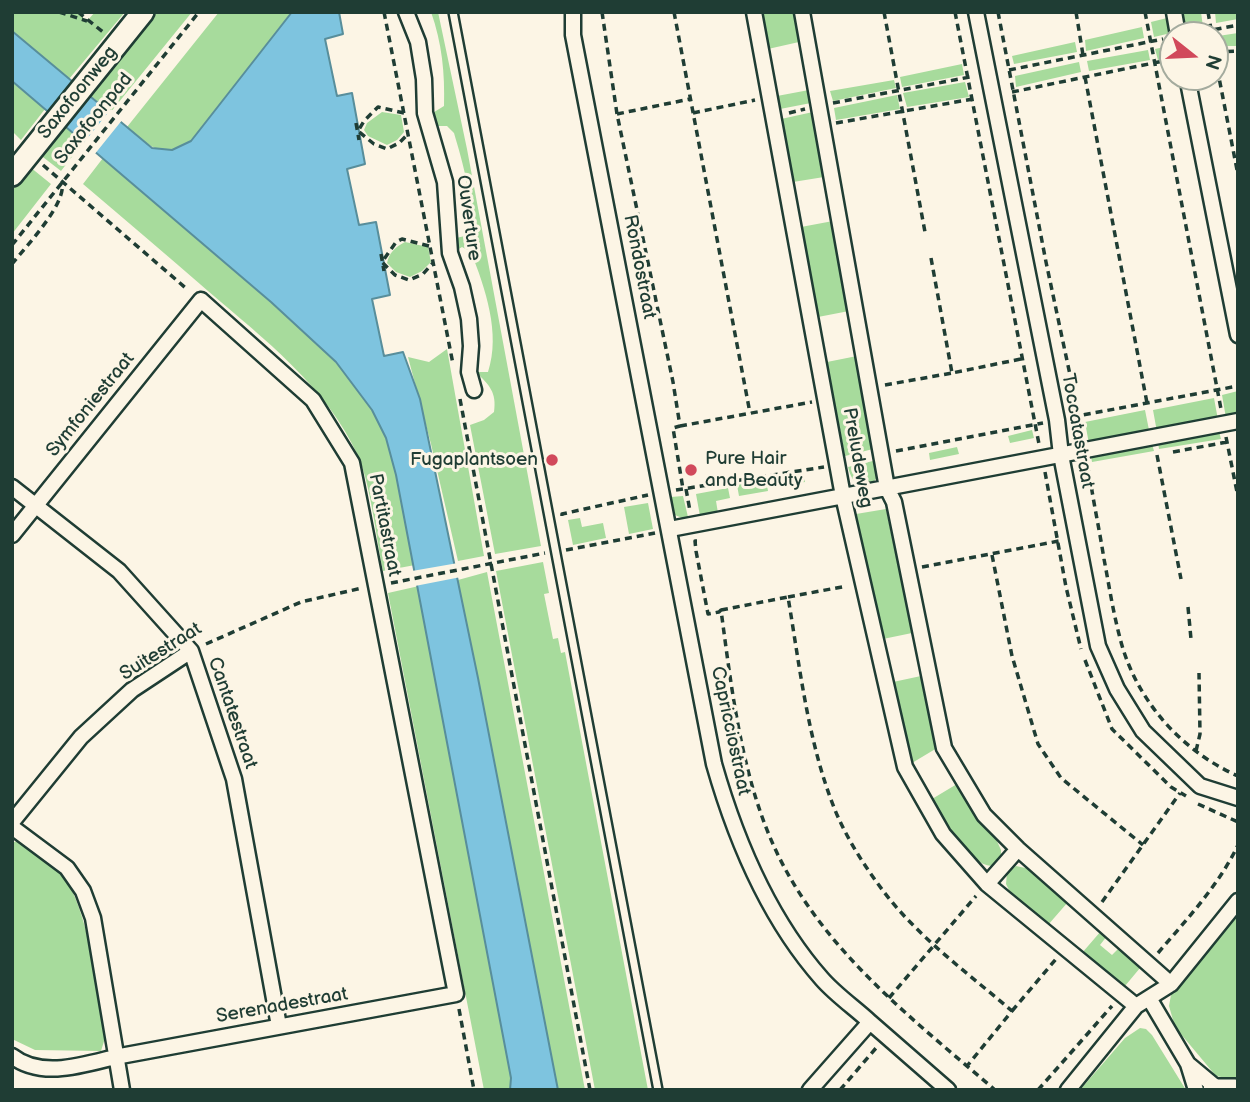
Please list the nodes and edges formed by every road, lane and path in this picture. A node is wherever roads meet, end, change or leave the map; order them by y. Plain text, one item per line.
1 (59, 12) edge
2 (78, 12) edge
3 (144, 12) edge
4 (199, 12) edge
5 (384, 12) edge
6 (406, 12) edge
7 (453, 12) edge
8 (573, 12) edge
9 (602, 12) edge
10 (674, 12) edge
11 (754, 12) edge
12 (802, 12) edge
13 (884, 12) edge
14 (976, 12) edge
15 (998, 12) edge
16 (1076, 12) edge
17 (1145, 12) edge
18 (90, 22) junction
19 (119, 42) junction
20 (1083, 55) dead end
21 (1085, 77) dead end
22 (1190, 91) edge
23 (1222, 91) edge
24 (764, 98) dead end
25 (690, 99) junction
26 (404, 113) junction
27 (693, 113) junction
28 (617, 114) junction
29 (356, 123) dead end
30 (358, 131) junction
31 (408, 134) junction
32 (359, 140) dead end
33 (12, 175) edge
34 (1238, 175) edge
35 (62, 180) junction
36 (925, 232) dead end
37 (12, 245) edge
38 (429, 246) junction
39 (380, 254) dead end
40 (931, 258) dead end
41 (382, 262) junction
42 (433, 263) junction
43 (12, 264) edge
44 (384, 271) dead end
45 (201, 300) junction
46 (1238, 335) edge
47 (1021, 359) dead end
48 (454, 372) dead end
49 (952, 373) junction
50 (878, 386) dead end
51 (1238, 386) edge
52 (474, 390) dead end
53 (1217, 390) junction
54 (460, 399) dead end
55 (821, 400) dead end
56 (1147, 403) junction
57 (750, 413) junction
58 (1079, 416) junction
59 (1057, 420) junction
60 (1231, 423) edge
61 (680, 426) junction
62 (1086, 450) junction
63 (881, 454) junction
64 (1157, 454) dead end
65 (1061, 455) junction
66 (839, 464) junction
67 (12, 487) edge
68 (887, 488) junction
69 (682, 489) junction
70 (662, 493) junction
71 (844, 496) junction
72 (1238, 497) edge
73 (36, 504) junction
74 (562, 514) dead end
75 (670, 530) junction
76 (12, 536) edge
77 (708, 538) dead end
78 (1059, 541) dead end
79 (555, 551) junction
80 (992, 555) junction
81 (490, 564) junction
82 (917, 567) dead end
83 (1181, 579) dead end
84 (402, 580) dead end
85 (854, 585) dead end
86 (376, 586) junction
87 (788, 597) junction
88 (1188, 607) dead end
89 (721, 610) junction
90 (1191, 639) dead end
91 (191, 651) junction
92 (1199, 673) dead end
93 (1196, 751) junction
94 (1238, 776) edge
95 (1180, 793) dead end
96 (1238, 798) edge
97 (12, 824) edge
98 (1143, 845) junction
99 (1018, 849) junction
100 (984, 888) junction
101 (1238, 901) edge
102 (1098, 907) dead end
103 (935, 944) junction
104 (1063, 961) dead end
105 (1171, 984) junction
106 (456, 994) junction
107 (889, 998) junction
108 (1149, 998) junction
109 (1136, 1006) junction
110 (1012, 1011) junction
111 (870, 1022) junction
112 (279, 1026) junction
113 (880, 1044) dead end
114 (12, 1056) edge
115 (115, 1057) junction
116 (1188, 1065) junction
117 (967, 1066) junction
118 (1228, 1089) edge
119 (122, 1090) edge
120 (474, 1090) edge
121 (590, 1090) edge
122 (658, 1090) edge
123 (810, 1090) edge
124 (840, 1090) edge
125 (948, 1090) edge
126 (995, 1090) edge
127 (1068, 1090) edge
128 (1196, 1090) edge

1 - 18 path
2 - 18 path
3 - 19 street, Saxofoonweg
4 - 35 path, Saxofoonpad
5 - 26 path
6 - 52 street, Ouverture
7 - 79 lane
8 - 70 street, Rondostraat
9 - 28 path
10 - 25 path
11 - 66 street, Preludeweg
12 - 63 street, Preludeweg
13 - 36 path
14 - 59 street, Toccatastraat
15 - 58 path
16 - 20 path
17 - 53 path
18 - 19 path
19 - 33 street, Saxofoonweg
21 - 56 path
22 - 46 street
23 - 34 path
24 - 27 path
25 - 27 path
25 - 28 path
26 - 30 path
26 - 31 path
27 - 57 path
28 - 61 path
29 - 30 path
30 - 31 path
30 - 32 path
31 - 38 path
35 - 37 path, Saxofoonpad
35 - 43 path
35 - 45 path
38 - 41 path
38 - 42 path
39 - 41 path
40 - 49 path
41 - 42 path
41 - 44 path
42 - 48 path
45 - 73 street, Symfoniestraat
45 - 86 street, Partitastraat
47 - 49 path
49 - 50 path
51 - 53 path
53 - 56 path
53 - 60 path
54 - 81 path
55 - 57 path
56 - 58 path
57 - 61 path
58 - 59 path
58 - 62 path
59 - 63 path
59 - 65 street, Toccatastraat
60 - 62 street
60 - 72 path
61 - 69 path
62 - 65 street
62 - 93 path
63 - 68 street, Preludeweg
64 - 83 path
65 - 68 street
65 - 96 street, Toccatastraat
66 - 69 path
66 - 71 street, Preludeweg
67 - 73 street, Cantatestraat
68 - 71 street
68 - 99 street, Preludeweg
69 - 70 path
70 - 74 path
70 - 75 street, Rondostraat
71 - 75 street
71 - 100 street, Preludeweg
73 - 76 street, Symfoniestraat
73 - 91 street, Cantatestraat
75 - 79 path
75 - 111 street, Capricciostraat
77 - 89 path
78 - 80 path
79 - 81 path
79 - 122 lane
80 - 82 path
80 - 98 path
81 - 84 path
81 - 121 path
85 - 87 path
86 - 91 path, Suitestraat
86 - 106 street, Partitastraat
87 - 89 path
87 - 103 path
88 - 90 path
89 - 107 path
91 - 97 street, Suitestraat
91 - 112 street, Cantatestraat
92 - 93 path
93 - 94 path
95 - 98 path
97 - 115 street
98 - 102 path
99 - 100 street
99 - 105 street, Preludeweg
100 - 103 path
100 - 109 street, Preludeweg
101 - 105 street
103 - 107 path
103 - 110 path
104 - 110 path
105 - 108 street
106 - 112 street, Serenadestraat
106 - 120 path
107 - 117 path
108 - 109 street
108 - 116 street
109 - 127 street
110 - 117 path
111 - 123 street
111 - 125 street, Capricciostraat
112 - 115 street, Serenadestraat
113 - 124 path
114 - 115 street, Serenadestraat
115 - 119 street
116 - 118 street
116 - 128 street
117 - 126 path

